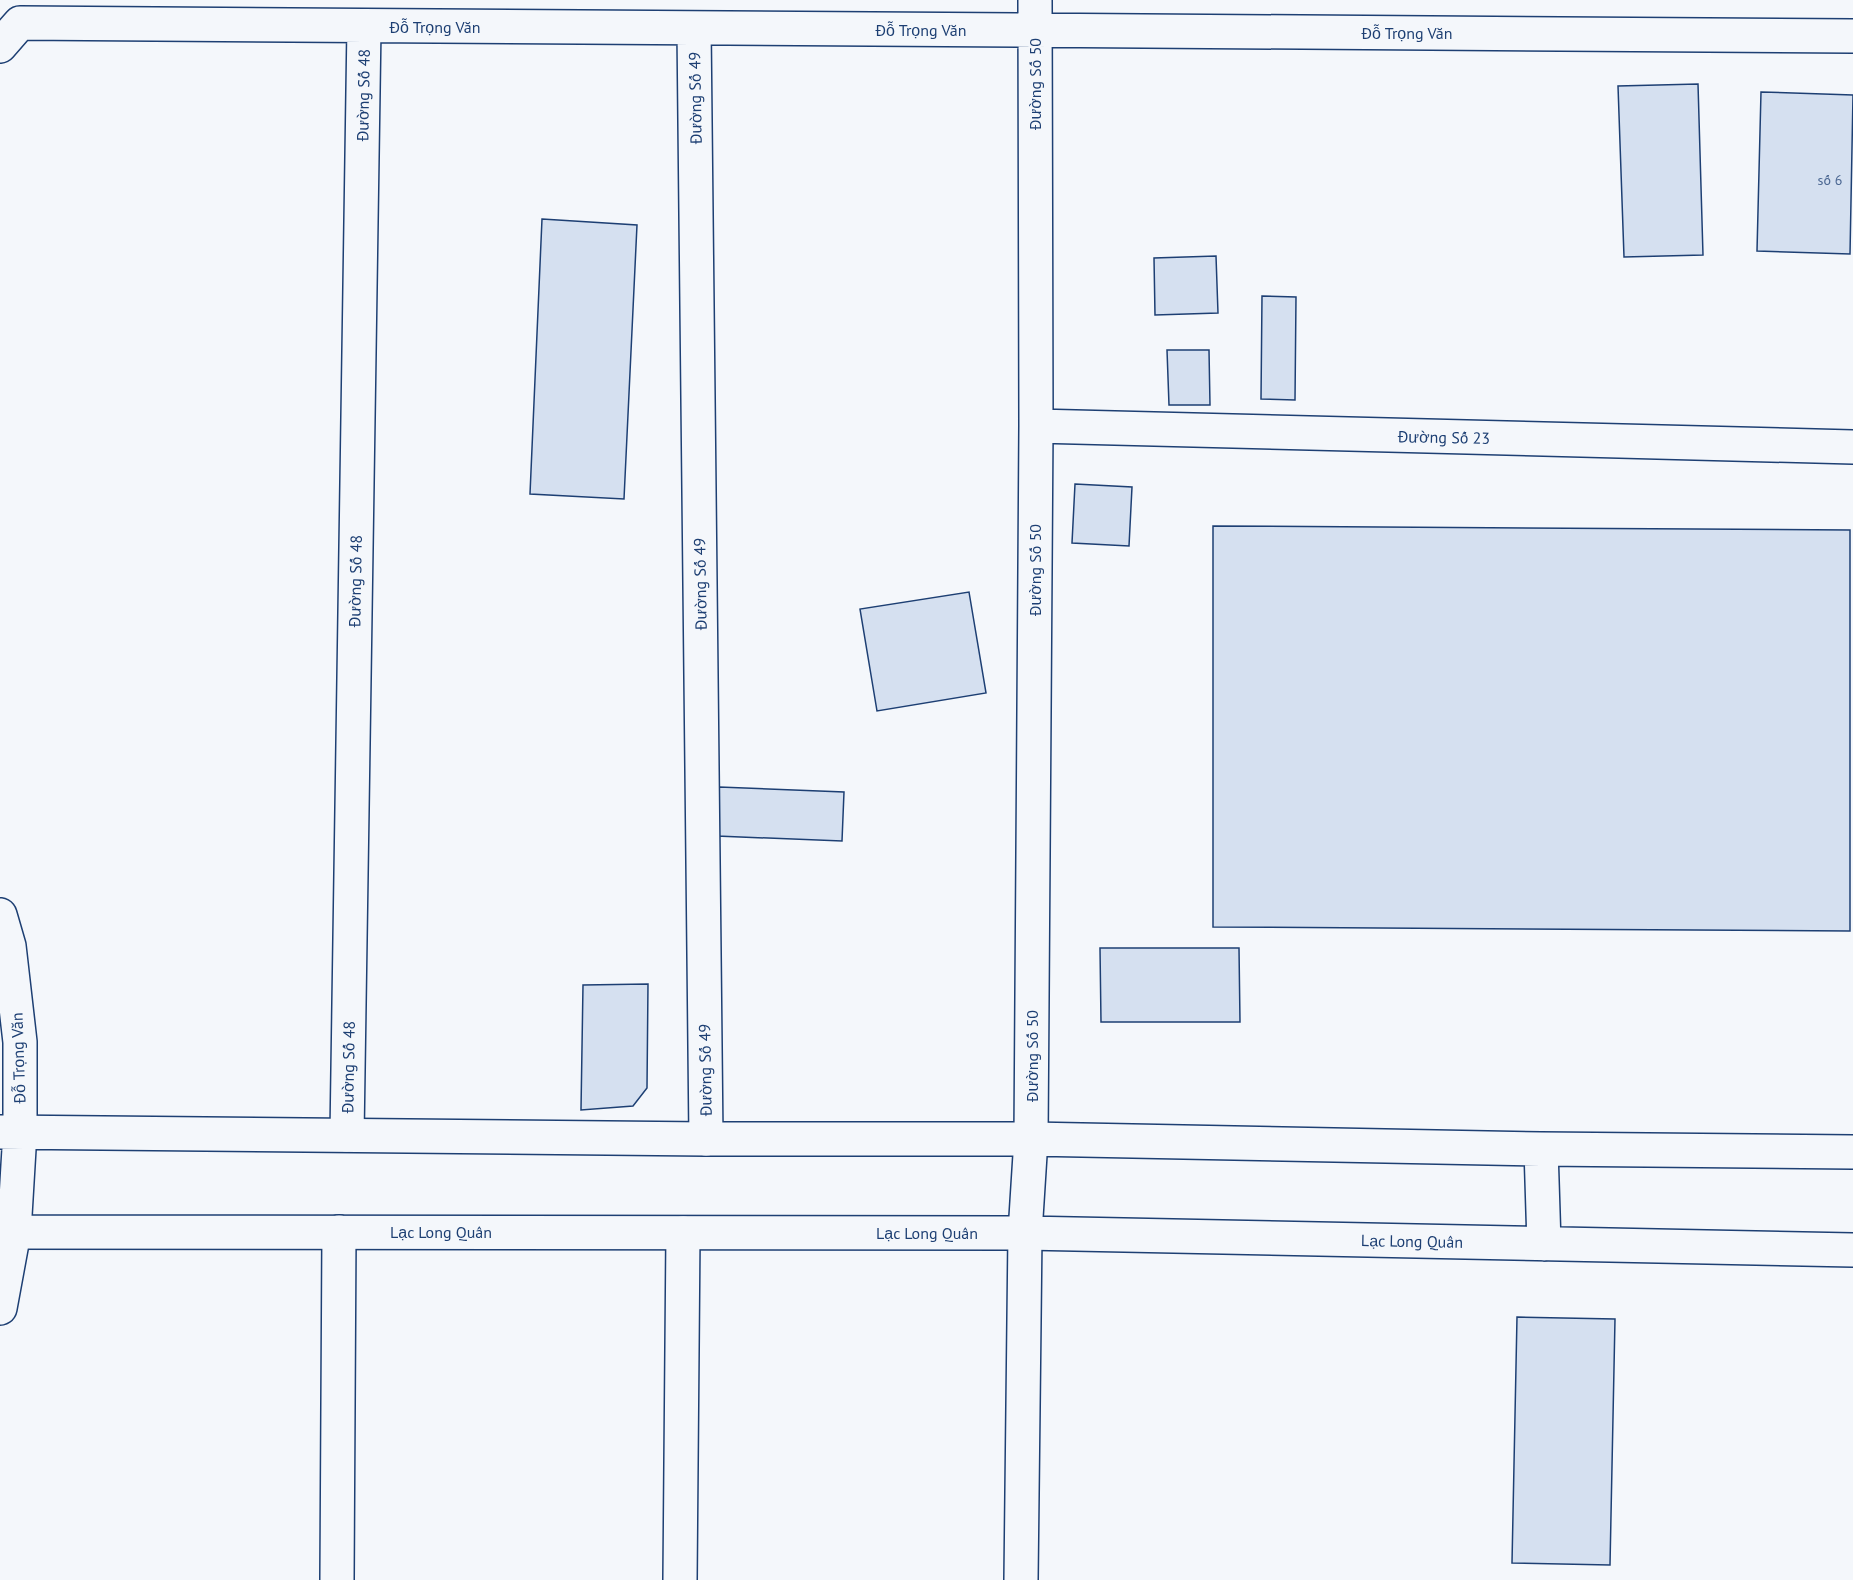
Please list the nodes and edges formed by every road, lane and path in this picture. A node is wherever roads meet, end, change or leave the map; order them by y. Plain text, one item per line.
1 (1035, 15) edge
2 (13, 23) edge
3 (364, 26) junction
4 (694, 28) junction
5 (1853, 36) edge
6 (1036, 426) junction
7 (1853, 447) edge
8 (0, 915) edge
9 (10, 1132) edge
10 (347, 1135) junction
11 (706, 1139) junction
12 (1031, 1139) junction
13 (1541, 1149) junction
14 (1853, 1152) edge
15 (7, 1232) edge
16 (339, 1232) junction
17 (683, 1233) junction
18 (1025, 1233) junction
19 (1544, 1244) junction
20 (1853, 1250) edge
21 (0, 1308) edge
22 (337, 1580) edge
23 (680, 1580) edge
24 (1021, 1580) edge

1 - 4 street, Đỗ Trọng Văn
1 - 5 street, Đỗ Trọng Văn
1 - 6 street, Đường Số 50
2 - 3 street, Đỗ Trọng Văn
3 - 4 street, Đỗ Trọng Văn
3 - 10 street, Đường Số 48
4 - 11 street, Đường Số 49
6 - 7 street, Đường Số 23
6 - 12 street, Đường Số 50
8 - 9 street, Đỗ Trọng Văn
9 - 10 street
9 - 15 street, Đỗ Trọng Văn
10 - 11 street
11 - 12 street
12 - 13 street
12 - 18 street, Đường Số 50
13 - 14 street
13 - 19 street
15 - 16 street, Lạc Long Quân
15 - 21 street, Đỗ Trọng Văn
16 - 17 street, Lạc Long Quân
16 - 22 street
17 - 18 street, Lạc Long Quân
17 - 23 street
18 - 19 street, Lạc Long Quân
18 - 24 street
19 - 20 street, Lạc Long Quân

